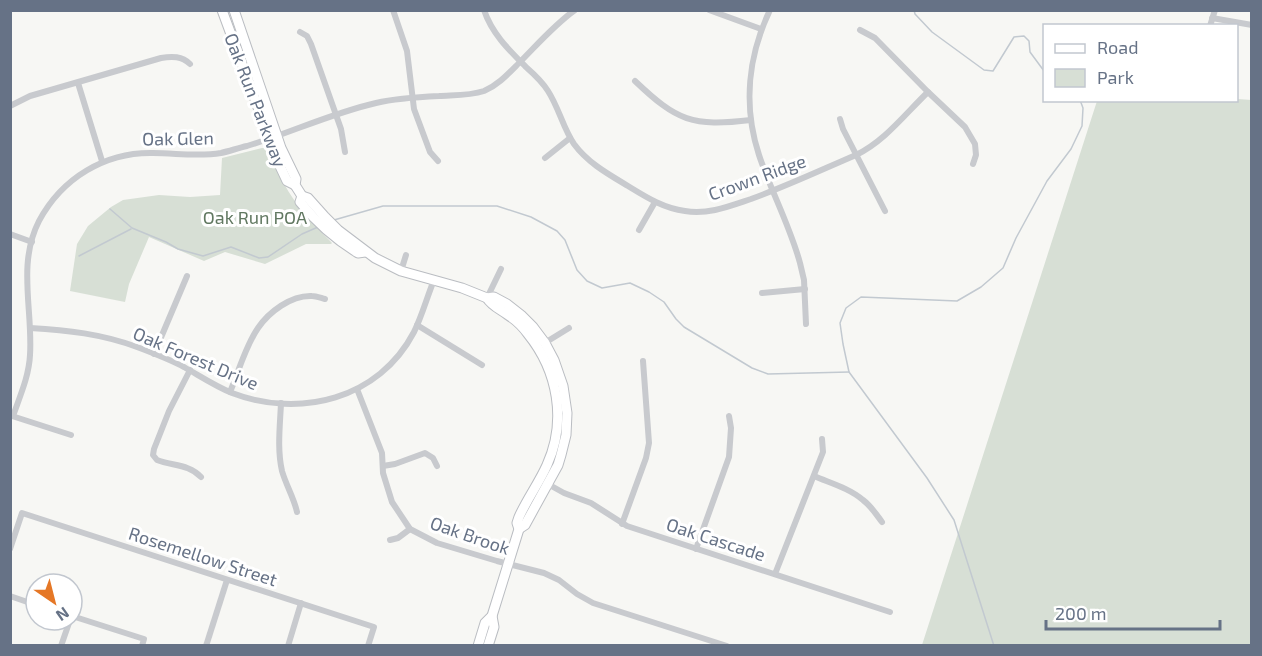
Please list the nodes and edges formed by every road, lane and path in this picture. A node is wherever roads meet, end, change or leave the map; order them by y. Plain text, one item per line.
1 (222, 10) edge
2 (234, 10) edge
3 (393, 10) edge
4 (484, 10) edge
5 (575, 10) edge
6 (710, 10) edge
7 (770, 10) edge
8 (1215, 10) edge
9 (1211, 22) edge
10 (1238, 24) edge
11 (761, 29) junction
12 (860, 30) dead end
13 (300, 32) dead end
14 (521, 61) junction
15 (190, 64) dead end
16 (635, 81) dead end
17 (78, 83) junction
18 (928, 92) junction
19 (413, 97) junction
20 (10, 106) edge
21 (336, 115) junction
22 (840, 119) dead end
23 (751, 120) junction
24 (273, 137) junction
25 (570, 138) junction
26 (345, 152) dead end
27 (856, 155) junction
28 (545, 158) dead end
29 (102, 161) junction
30 (438, 162) dead end
31 (973, 164) dead end
32 (773, 191) junction
33 (655, 202) junction
34 (885, 211) dead end
35 (639, 230) dead end
36 (10, 234) edge
37 (32, 242) junction
38 (406, 255) dead end
39 (501, 269) dead end
40 (400, 271) junction
41 (187, 276) dead end
42 (434, 280) junction
43 (805, 289) junction
44 (762, 293) dead end
45 (487, 298) junction
46 (325, 299) dead end
47 (806, 324) dead end
48 (417, 325) junction
49 (30, 328) junction
50 (569, 328) dead end
51 (541, 345) junction
52 (154, 354) junction
53 (643, 361) dead end
54 (482, 365) dead end
55 (190, 370) junction
56 (357, 389) junction
57 (231, 392) junction
58 (281, 403) junction
59 (12, 416) edge
60 (729, 416) dead end
61 (71, 435) dead end
62 (822, 440) dead end
63 (383, 466) junction
64 (437, 466) dead end
65 (814, 476) junction
66 (201, 477) dead end
67 (544, 482) junction
68 (297, 512) dead end
69 (882, 522) dead end
70 (622, 524) junction
71 (410, 529) junction
72 (390, 540) dead end
73 (10, 549) edge
74 (696, 549) junction
75 (508, 564) junction
76 (775, 574) junction
77 (227, 580) junction
78 (301, 603) junction
79 (890, 612) dead end
80 (492, 616) junction
81 (84, 622) edge
82 (143, 642) edge
83 (206, 645) edge
84 (288, 645) edge
85 (368, 645) edge
86 (478, 645) edge
87 (488, 645) edge
88 (727, 645) edge

1 - 24 street, Oak Run Parkway
2 - 24 street, Oak Run Parkway
3 - 19 street
4 - 14 street, Crown Ridge
5 - 14 street, Oak Glen
6 - 11 street
7 - 11 street
8 - 9 street
9 - 10 street
11 - 23 street
12 - 18 street
13 - 21 street
14 - 19 street, Oak Glen
14 - 25 street, Crown Ridge
15 - 17 street
16 - 23 street
17 - 20 street
17 - 29 street
18 - 27 street, Crown Ridge
18 - 31 street
19 - 21 street, Oak Glen
19 - 30 street
21 - 24 street, Oak Glen
21 - 26 street
22 - 27 street
23 - 32 street
24 - 29 street, Oak Glen
24 - 40 street, Oak Run Parkway
25 - 28 street
25 - 33 street, Crown Ridge
27 - 32 street, Crown Ridge
27 - 34 street
29 - 37 street, Oak Glen
32 - 33 street, Crown Ridge
32 - 43 street
33 - 35 street
36 - 37 street
37 - 49 street, Oak Glen
38 - 40 street
39 - 45 street
40 - 42 street, Oak Run Parkway
41 - 52 street
42 - 45 street, Oak Run Parkway
42 - 48 street, Oak Forest Drive
43 - 44 street
43 - 47 street
45 - 51 street, Oak Run Parkway
46 - 57 street
48 - 54 street
48 - 56 street, Oak Forest Drive
49 - 52 street, Oak Forest Drive
49 - 59 street, Oak Glen
50 - 51 street
51 - 67 street, Oak Run Parkway
52 - 55 street, Oak Forest Drive
53 - 70 street
55 - 57 street, Oak Forest Drive
55 - 66 street
56 - 58 street, Oak Forest Drive
56 - 63 street, Oak Brook
57 - 58 street, Oak Forest Drive
58 - 68 street
59 - 61 street
60 - 74 street
62 - 65 street
63 - 64 street
63 - 71 street, Oak Brook
65 - 69 street
65 - 76 street
67 - 70 street, Oak Cascade
67 - 75 street, Oak Run Parkway
70 - 74 street, Oak Cascade
71 - 72 street
71 - 75 street, Oak Brook
73 - 77 street, Rosemellow Street
74 - 76 street, Oak Cascade
75 - 80 street, Oak Run Parkway
75 - 88 street, Oak Brook
76 - 79 street, Oak Cascade
77 - 78 street, Rosemellow Street
77 - 83 street
78 - 84 street
78 - 85 street, Rosemellow Street
80 - 86 street, Oak Run Parkway
80 - 87 street, Oak Run Parkway
81 - 82 street

